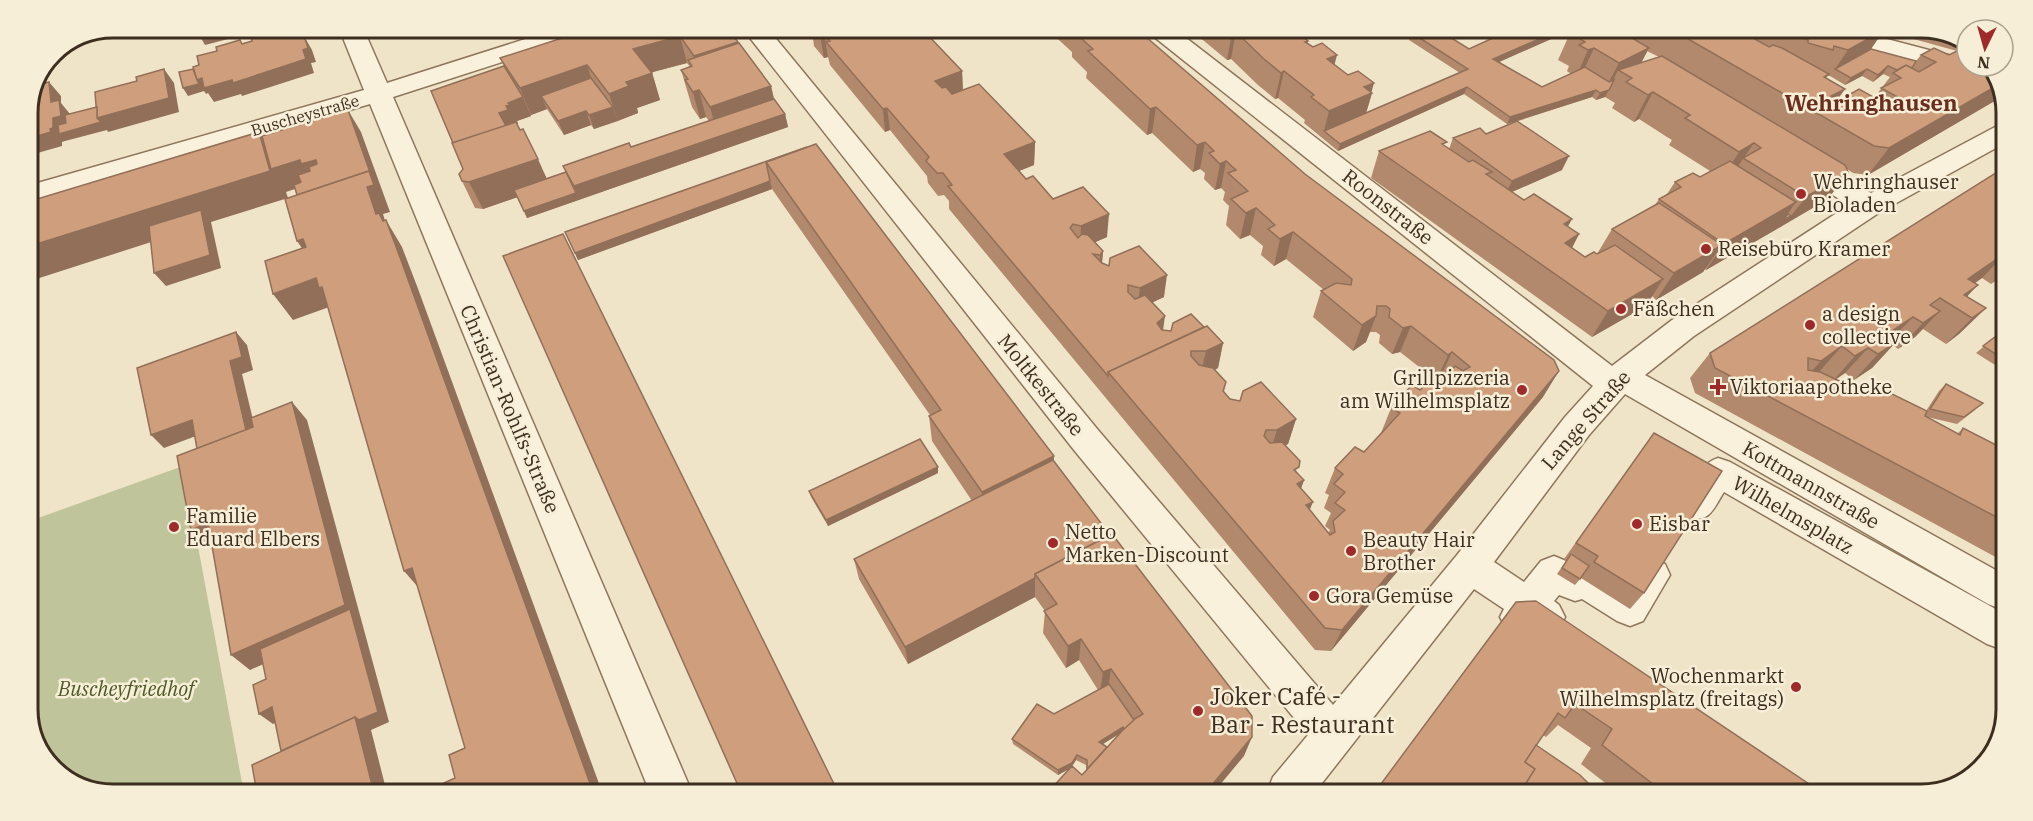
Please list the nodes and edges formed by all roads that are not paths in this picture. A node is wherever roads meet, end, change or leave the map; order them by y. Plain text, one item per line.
1 (355, 38) edge
2 (552, 38) edge
3 (762, 38) edge
4 (1171, 38) edge
5 (1855, 38) edge
6 (1986, 76) edge
7 (377, 94) junction
8 (1995, 138) edge
9 (1778, 150) edge
10 (38, 193) edge
11 (1870, 205) junction
12 (1617, 380) junction
13 (1470, 566) junction
14 (1996, 589) edge
15 (1527, 604) junction
16 (1996, 629) edge
17 (1571, 643) edge
18 (1333, 735) junction
19 (667, 784) edge
20 (1294, 784) edge

1 - 7 street, Christian-Rohlfs-Straße
2 - 7 street, Buscheystraße
3 - 18 street, Moltkestraße
4 - 12 street, Roonstraße
5 - 6 street
7 - 10 street, Buscheystraße
7 - 19 street, Christian-Rohlfs-Straße
8 - 11 street, Lange Straße
9 - 11 street
11 - 12 street, Lange Straße
12 - 13 street, Lange Straße
12 - 14 street, Kottmannstraße
13 - 15 street
13 - 18 street, Lange Straße
15 - 16 street, Wilhelmsplatz
15 - 17 street
18 - 20 street, Lange Straße

